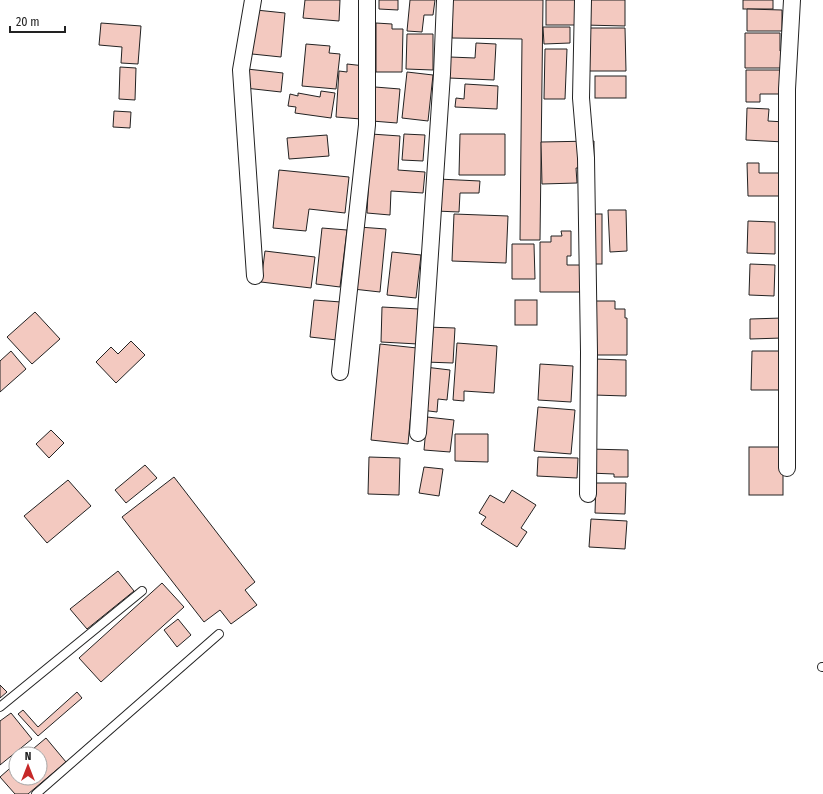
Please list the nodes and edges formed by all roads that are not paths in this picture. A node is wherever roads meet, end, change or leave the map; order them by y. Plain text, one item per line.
1 (253, 0) edge
2 (367, 0) edge
3 (445, 0) edge
4 (583, 0) edge
5 (792, 0) edge
6 (255, 276) dead end
7 (340, 372) dead end
8 (418, 433) dead end
9 (787, 468) dead end
10 (588, 494) dead end
11 (142, 591) dead end
12 (219, 634) dead end
13 (0, 707) edge
14 (36, 794) edge

1 - 6 street
2 - 7 street
3 - 8 street
4 - 10 street
5 - 9 street
11 - 13 lane
12 - 14 lane

